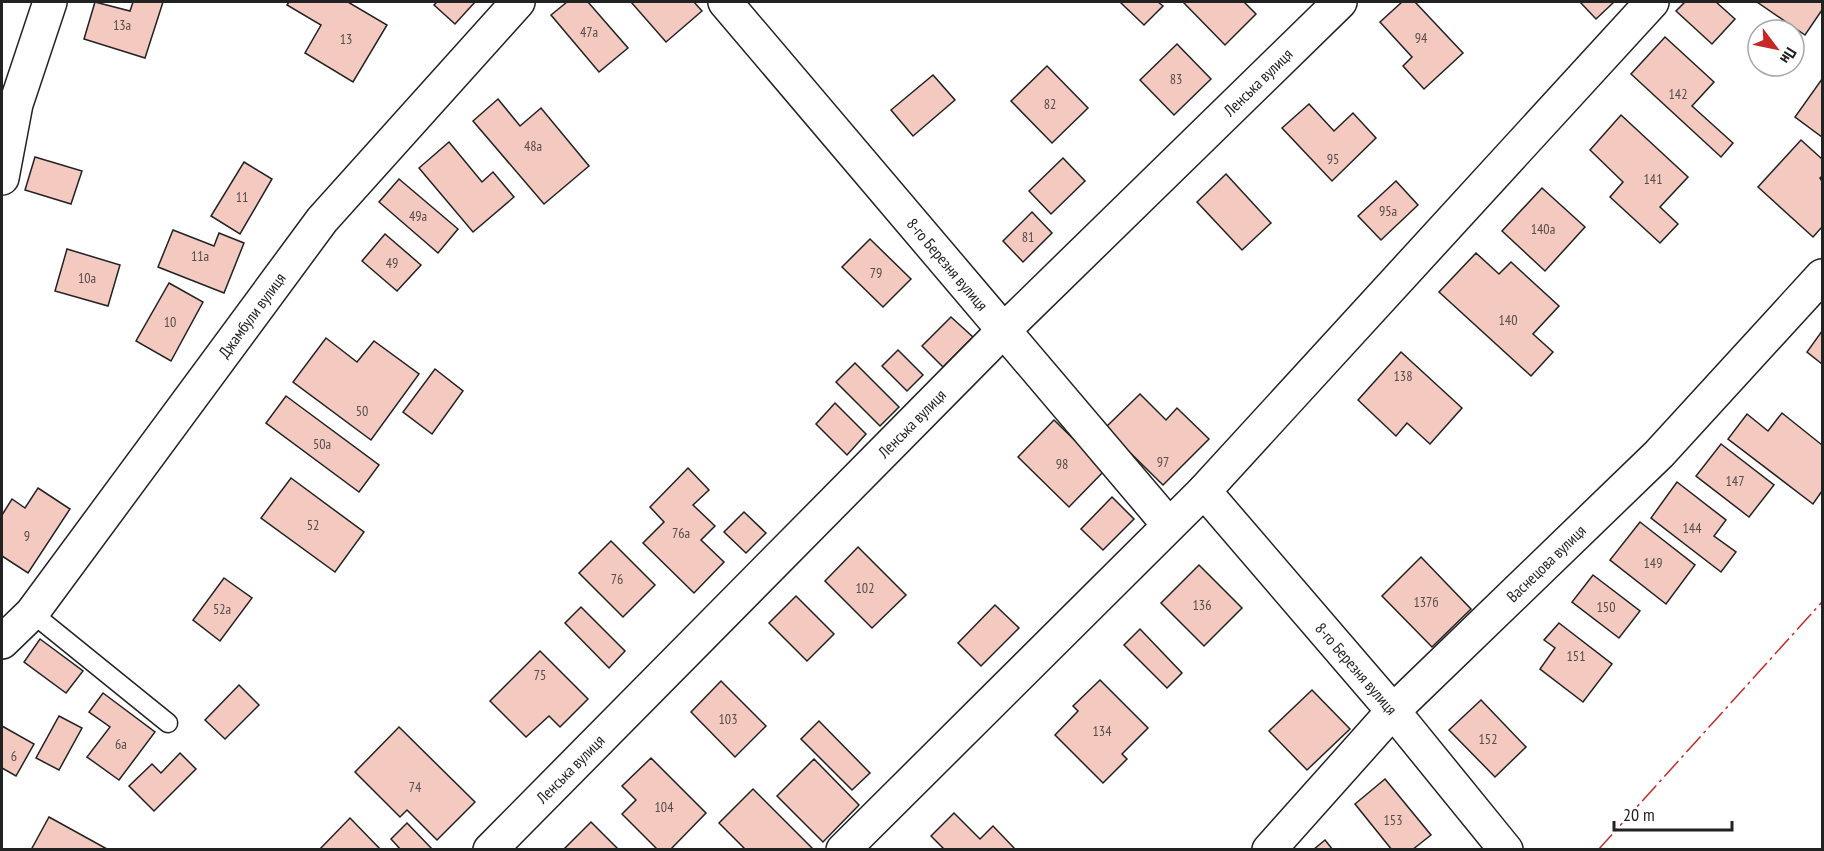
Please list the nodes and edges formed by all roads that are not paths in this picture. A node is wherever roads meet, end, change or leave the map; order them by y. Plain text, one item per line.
1 (50, 2) edge
2 (518, 2) edge
3 (725, 2) edge
4 (1340, 2) edge
5 (1652, 2) edge
6 (2, 178) edge
7 (1822, 276) edge
8 (1004, 330) junction
9 (1204, 491) junction
10 (1169, 525) junction
11 (32, 613) junction
12 (2, 642) edge
13 (1393, 711) junction
14 (168, 723) dead end
15 (490, 849) edge
16 (843, 849) edge
17 (1269, 849) edge
18 (1506, 849) edge

1 - 6 street
2 - 11 street, Джамбули вулиця
3 - 8 street, 8-го Березня вулиця
4 - 8 street, Ленська вулиця
5 - 9 street
7 - 13 street, Васнецова вулиця
8 - 10 street, 8-го Березня вулиця
8 - 15 street, Ленська вулиця
9 - 10 street
9 - 13 street, 8-го Березня вулиця
10 - 16 street
11 - 12 street, Джамбули вулиця
11 - 14 lane
13 - 17 street, Васнецова вулиця
13 - 18 street, 8-го Березня вулиця

